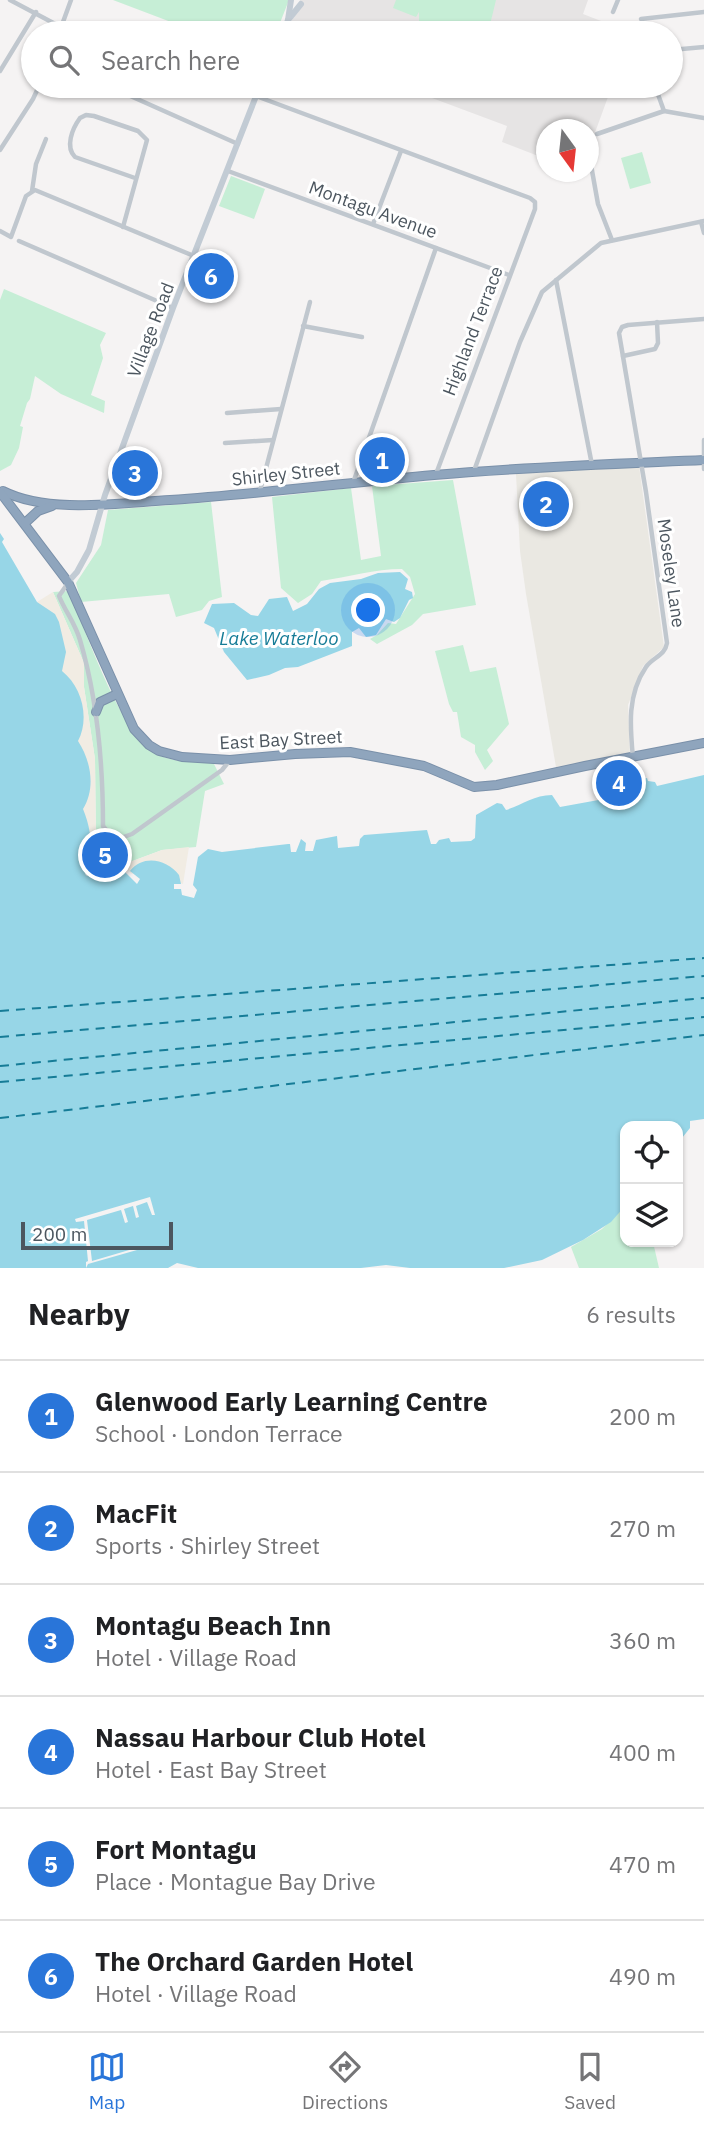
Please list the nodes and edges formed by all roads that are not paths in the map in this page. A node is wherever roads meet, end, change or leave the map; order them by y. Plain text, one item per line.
1 (10, 0) edge
2 (71, 0) edge
3 (290, 0) edge
4 (618, 0) edge
5 (303, 2) edge
6 (36, 12) junction
7 (613, 12) dead end
8 (704, 12) edge
9 (641, 19) dead end
10 (288, 20) joint
11 (31, 21) edge
12 (48, 21) edge
13 (63, 21) edge
14 (21, 37) edge
15 (704, 47) edge
16 (683, 49) edge
17 (0, 71) edge
18 (33, 98) edge
19 (134, 98) edge
20 (256, 98) edge
21 (278, 98) edge
22 (659, 98) edge
23 (664, 111) junction
24 (704, 118) edge
25 (599, 133) edge
26 (46, 139) dead end
27 (238, 144) junction
28 (0, 150) edge
29 (401, 151) junction
30 (228, 172) junction
31 (135, 178) junction
32 (594, 182) edge
33 (32, 191) junction
34 (703, 222) edge
35 (373, 224) junction
36 (123, 227) junction
37 (0, 231) edge
38 (704, 233) edge
39 (612, 240) junction
40 (19, 241) dead end
41 (436, 248) junction
42 (195, 256) junction
43 (509, 275) junction
44 (556, 280) junction
45 (310, 302) dead end
46 (173, 308) junction
47 (704, 319) edge
48 (657, 322) junction
49 (303, 326) junction
50 (362, 337) dead end
51 (623, 356) junction
52 (281, 409) junction
53 (227, 413) dead end
54 (273, 440) junction
55 (704, 440) edge
56 (225, 443) dead end
57 (704, 460) edge
58 (640, 463) junction
59 (592, 466) junction
60 (704, 469) edge
61 (473, 472) junction
62 (435, 475) junction
63 (353, 484) junction
64 (0, 491) edge
65 (259, 494) junction
66 (102, 503) junction
67 (55, 505) junction
68 (25, 523) junction
69 (68, 582) junction
70 (117, 694) junction
71 (96, 712) junction
72 (704, 743) edge
73 (633, 758) junction
74 (230, 760) junction

1 - 6 street
2 - 13 street
3 - 5 main road
3 - 10 main road
4 - 7 street
5 - 10 main road
6 - 11 street
6 - 12 street
8 - 9 street
14 - 17 street
15 - 16 street
18 - 28 street
19 - 27 street
20 - 27 main road, Village Road
21 - 29 street
22 - 23 street
23 - 24 street
23 - 25 street
26 - 33 street
27 - 30 main road, Village Road
29 - 35 street
29 - 43 street, Highland Terrace
30 - 35 street, Montagu Avenue
30 - 42 main road, Village Road
31 - 31 street
31 - 36 street
32 - 39 street
33 - 36 street
33 - 37 street
34 - 38 street
34 - 39 street
35 - 41 street, Montagu Avenue
36 - 42 street
39 - 44 street
40 - 46 street
41 - 43 street, Montagu Avenue
41 - 63 street
42 - 46 main road, Village Road
43 - 62 street, Highland Terrace
44 - 59 street
44 - 61 street
45 - 49 street
46 - 66 main road, Village Road
47 - 48 street
48 - 51 street
48 - 51 street
49 - 50 street
49 - 52 street
51 - 58 street
52 - 53 street
52 - 54 street
54 - 56 street
54 - 65 street
55 - 57 street
57 - 58 highway, Shirley Street
57 - 60 street
58 - 59 highway, Shirley Street
58 - 73 street, Moseley Lane
59 - 61 highway, Shirley Street
61 - 62 highway, Shirley Street
62 - 63 highway, Shirley Street
63 - 65 highway, Shirley Street
64 - 67 highway, Shirley Street
64 - 68 highway, East Bay Street
65 - 66 highway, Shirley Street
66 - 67 highway, Shirley Street
66 - 69 main road, Village Road
67 - 68 highway
68 - 69 highway, East Bay Street
69 - 70 highway, East Bay Street
69 - 71 street
70 - 71 highway
70 - 74 highway, East Bay Street
71 - 74 street
72 - 73 highway, East Bay Street
73 - 74 highway, East Bay Street

